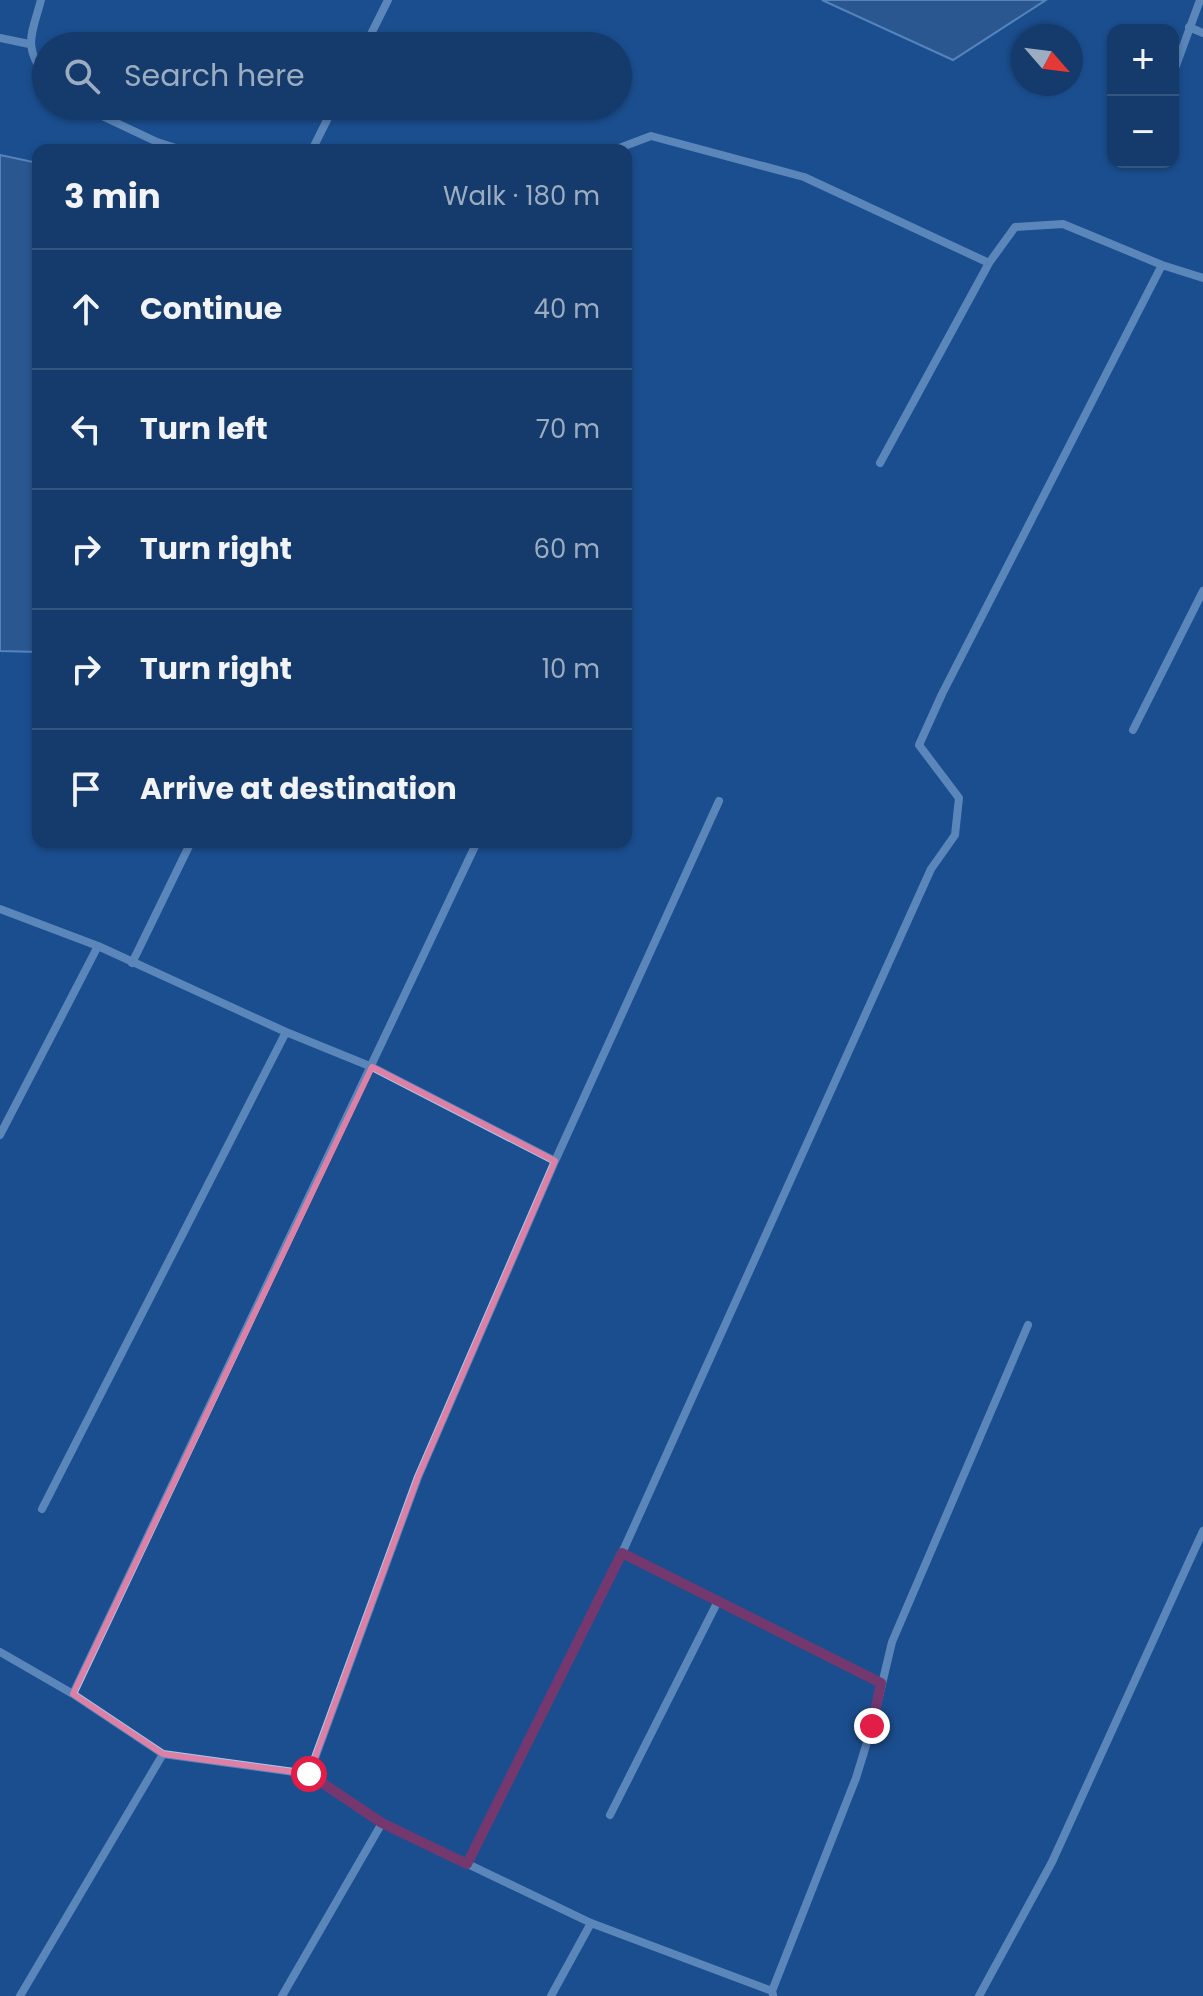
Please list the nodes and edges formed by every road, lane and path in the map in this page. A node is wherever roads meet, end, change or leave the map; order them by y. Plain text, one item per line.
1 (41, 0) edge
2 (388, 0) edge
3 (1200, 0) edge
4 (1189, 27) junction
5 (32, 32) edge
6 (372, 32) edge
7 (32, 33) edge
8 (1203, 33) edge
9 (0, 38) edge
10 (29, 44) junction
11 (32, 53) edge
12 (1179, 56) edge
13 (111, 120) edge
14 (327, 120) edge
15 (163, 144) edge
16 (315, 144) edge
17 (630, 144) edge
18 (989, 263) junction
19 (1162, 265) junction
20 (1203, 278) edge
21 (880, 463) dead end
22 (1203, 591) edge
23 (1133, 730) dead end
24 (719, 801) dead end
25 (188, 848) edge
26 (474, 848) edge
27 (0, 909) edge
28 (98, 946) junction
29 (132, 963) junction
30 (286, 1032) junction
31 (372, 1067) junction
32 (0, 1135) edge
33 (555, 1161) junction
34 (1028, 1325) dead end
35 (42, 1509) dead end
36 (1203, 1531) edge
37 (622, 1553) junction
38 (718, 1601) junction
39 (0, 1652) edge
40 (881, 1683) junction
41 (73, 1694) junction
42 (163, 1754) junction
43 (309, 1774) junction
44 (610, 1815) dead end
45 (382, 1823) junction
46 (467, 1864) junction
47 (591, 1923) junction
48 (773, 1994) edge
49 (20, 1996) edge
50 (282, 1996) edge
51 (551, 1996) edge
52 (979, 1996) edge

1 - 5 street
2 - 6 street
3 - 4 street
4 - 8 street
4 - 12 street
7 - 10 street
9 - 10 street
10 - 11 street
13 - 15 street
14 - 16 street
17 - 18 street
18 - 19 street
18 - 21 street
19 - 20 street
19 - 37 street
22 - 23 street
24 - 33 street
25 - 29 street
26 - 31 street
27 - 28 street
28 - 29 street
28 - 32 street
29 - 30 street
30 - 31 street
30 - 35 street
31 - 33 street
31 - 41 street
33 - 43 street
34 - 40 street
36 - 52 street
37 - 38 street
37 - 46 street
38 - 40 street
38 - 44 street
39 - 41 street
40 - 48 street
41 - 42 street
42 - 43 street
42 - 49 street
43 - 45 street
45 - 46 street
45 - 50 street
46 - 47 street
47 - 48 street
47 - 51 street

